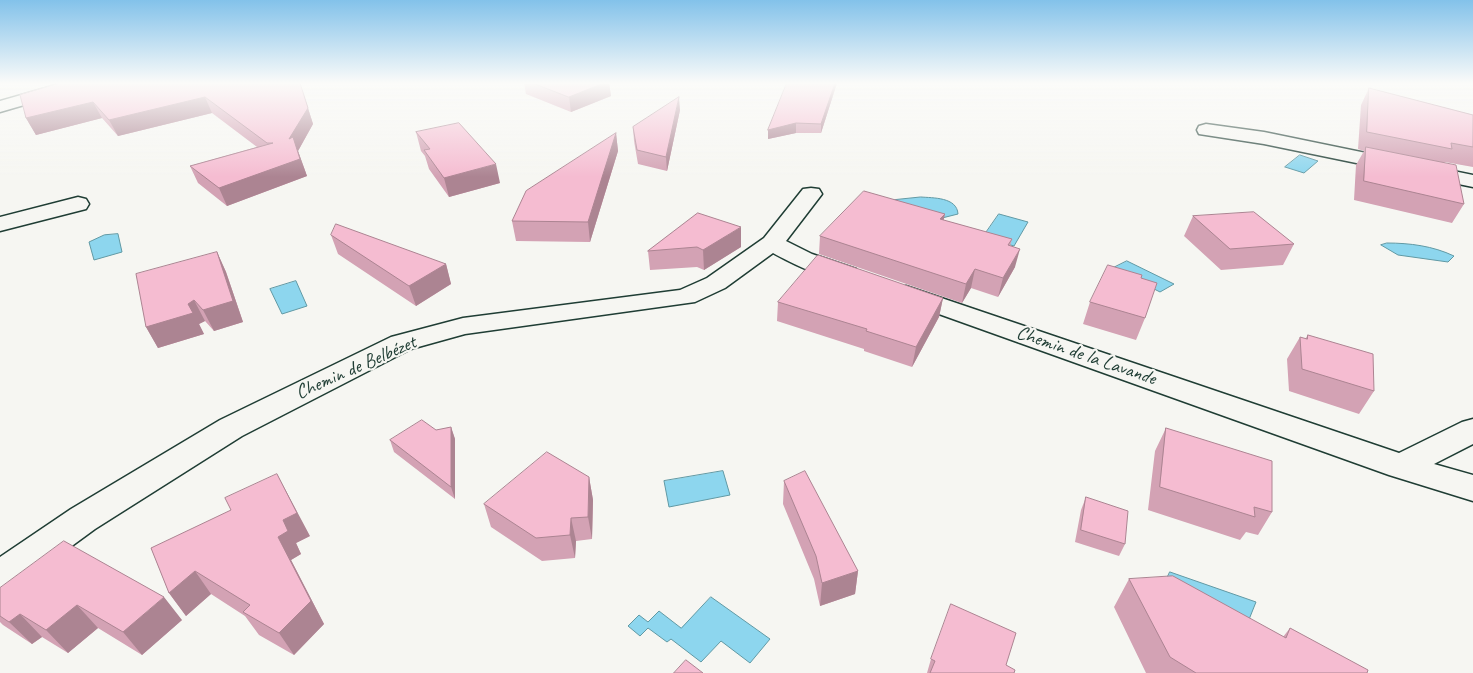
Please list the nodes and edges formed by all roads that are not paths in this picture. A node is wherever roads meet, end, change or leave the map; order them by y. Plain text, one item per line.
1 (1206, 130) dead end
2 (1473, 181) edge
3 (811, 194) dead end
4 (78, 204) dead end
5 (0, 224) edge
6 (772, 243) junction
7 (1473, 430) edge
8 (1401, 466) junction
9 (1473, 488) edge
10 (0, 578) edge

1 - 2 street
3 - 6 street, Chemin de Belbézet
4 - 5 street
6 - 8 street, Chemin de la Lavande
6 - 10 street, Chemin de Belbézet
7 - 8 street
8 - 9 street, Chemin de la Lavande

